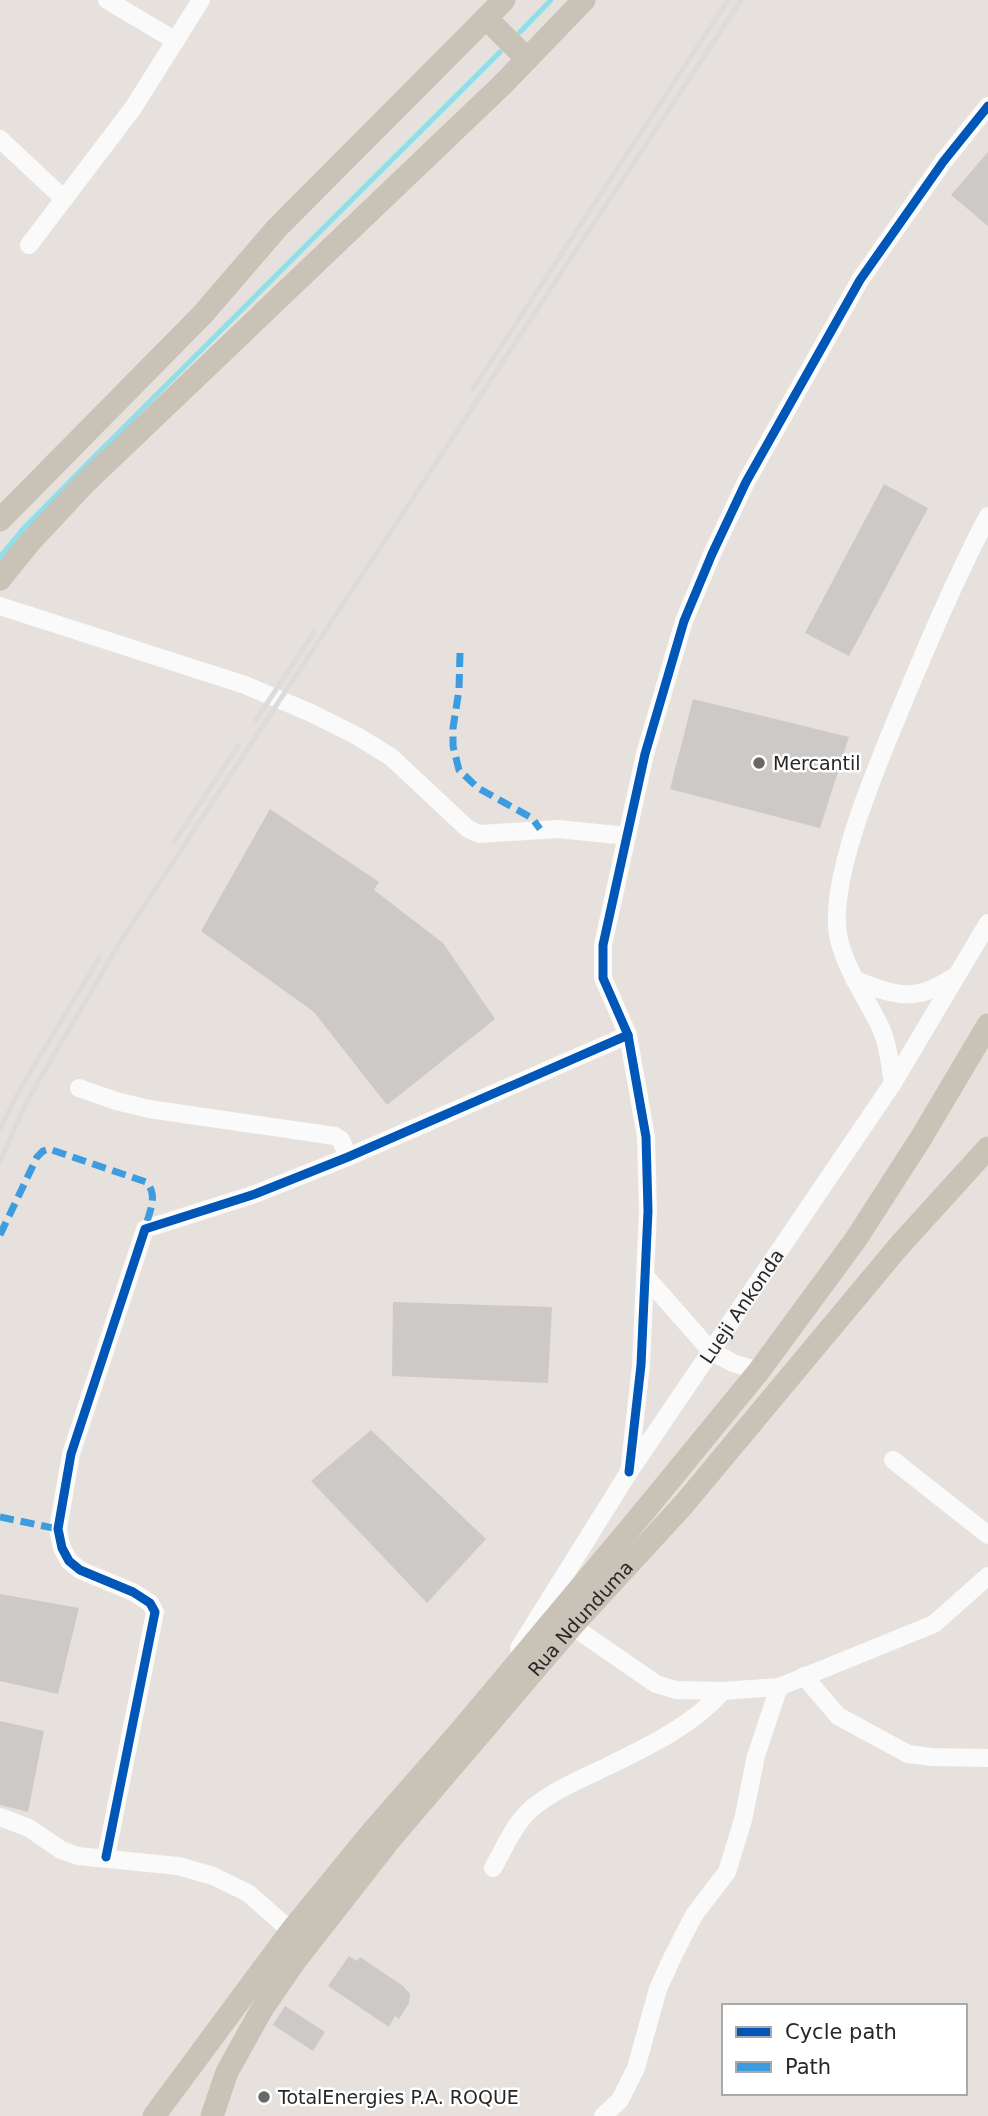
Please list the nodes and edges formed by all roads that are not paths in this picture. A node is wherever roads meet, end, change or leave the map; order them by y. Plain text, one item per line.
1 (107, 0) edge
2 (201, 0) edge
3 (504, 0) edge
4 (584, 0) edge
5 (486, 18) junction
6 (176, 41) junction
7 (527, 59) junction
8 (988, 106) edge
9 (0, 139) edge
10 (64, 199) junction
11 (29, 245) dead end
12 (988, 516) edge
13 (0, 520) edge
14 (0, 579) edge
15 (0, 606) edge
16 (627, 836) junction
17 (988, 923) edge
18 (958, 975) junction
19 (854, 979) junction
20 (988, 1025) edge
21 (628, 1035) junction
22 (893, 1083) junction
23 (79, 1088) dead end
24 (348, 1157) junction
25 (983, 1161) edge
26 (645, 1276) junction
27 (711, 1351) junction
28 (759, 1371) junction
29 (892, 1460) dead end
30 (629, 1472) junction
31 (988, 1535) edge
32 (988, 1576) edge
33 (572, 1626) junction
34 (804, 1676) junction
35 (779, 1687) junction
36 (493, 1690) junction
37 (723, 1691) junction
38 (988, 1758) edge
39 (0, 1817) edge
40 (106, 1857) junction
41 (493, 1868) dead end
42 (291, 1931) junction
43 (242, 2043) junction
44 (154, 2116) edge
45 (212, 2116) edge
46 (222, 2116) edge
47 (603, 2116) edge

1 - 6 street
2 - 6 street
3 - 5 main road
4 - 7 main road
5 - 7 main road
5 - 13 main road
6 - 10 street
7 - 14 main road
8 - 16 street
9 - 10 street
10 - 11 street
12 - 19 street
15 - 16 street
16 - 21 street
17 - 18 street, Lueji Ankonda
18 - 19 street
18 - 22 street, Lueji Ankonda
19 - 22 street
20 - 28 main road, Rua Ndunduma
21 - 24 street
21 - 26 street
22 - 27 street, Lueji Ankonda
23 - 24 street
24 - 40 street
25 - 33 main road, Rua Ndunduma
26 - 27 street
26 - 30 street
27 - 28 street
27 - 30 street, Lueji Ankonda
28 - 36 main road, Rua Ndunduma
29 - 31 street
30 - 36 street, Lueji Ankonda
32 - 34 street
33 - 37 street
33 - 43 main road, Rua Ndunduma
34 - 35 street
34 - 38 street
35 - 37 street
35 - 47 street
36 - 42 main road, Rua Ndunduma
37 - 41 street
39 - 40 street
40 - 42 street
42 - 44 main road, Rua Ndunduma
43 - 45 main road, Rua Ndunduma
43 - 46 main road

